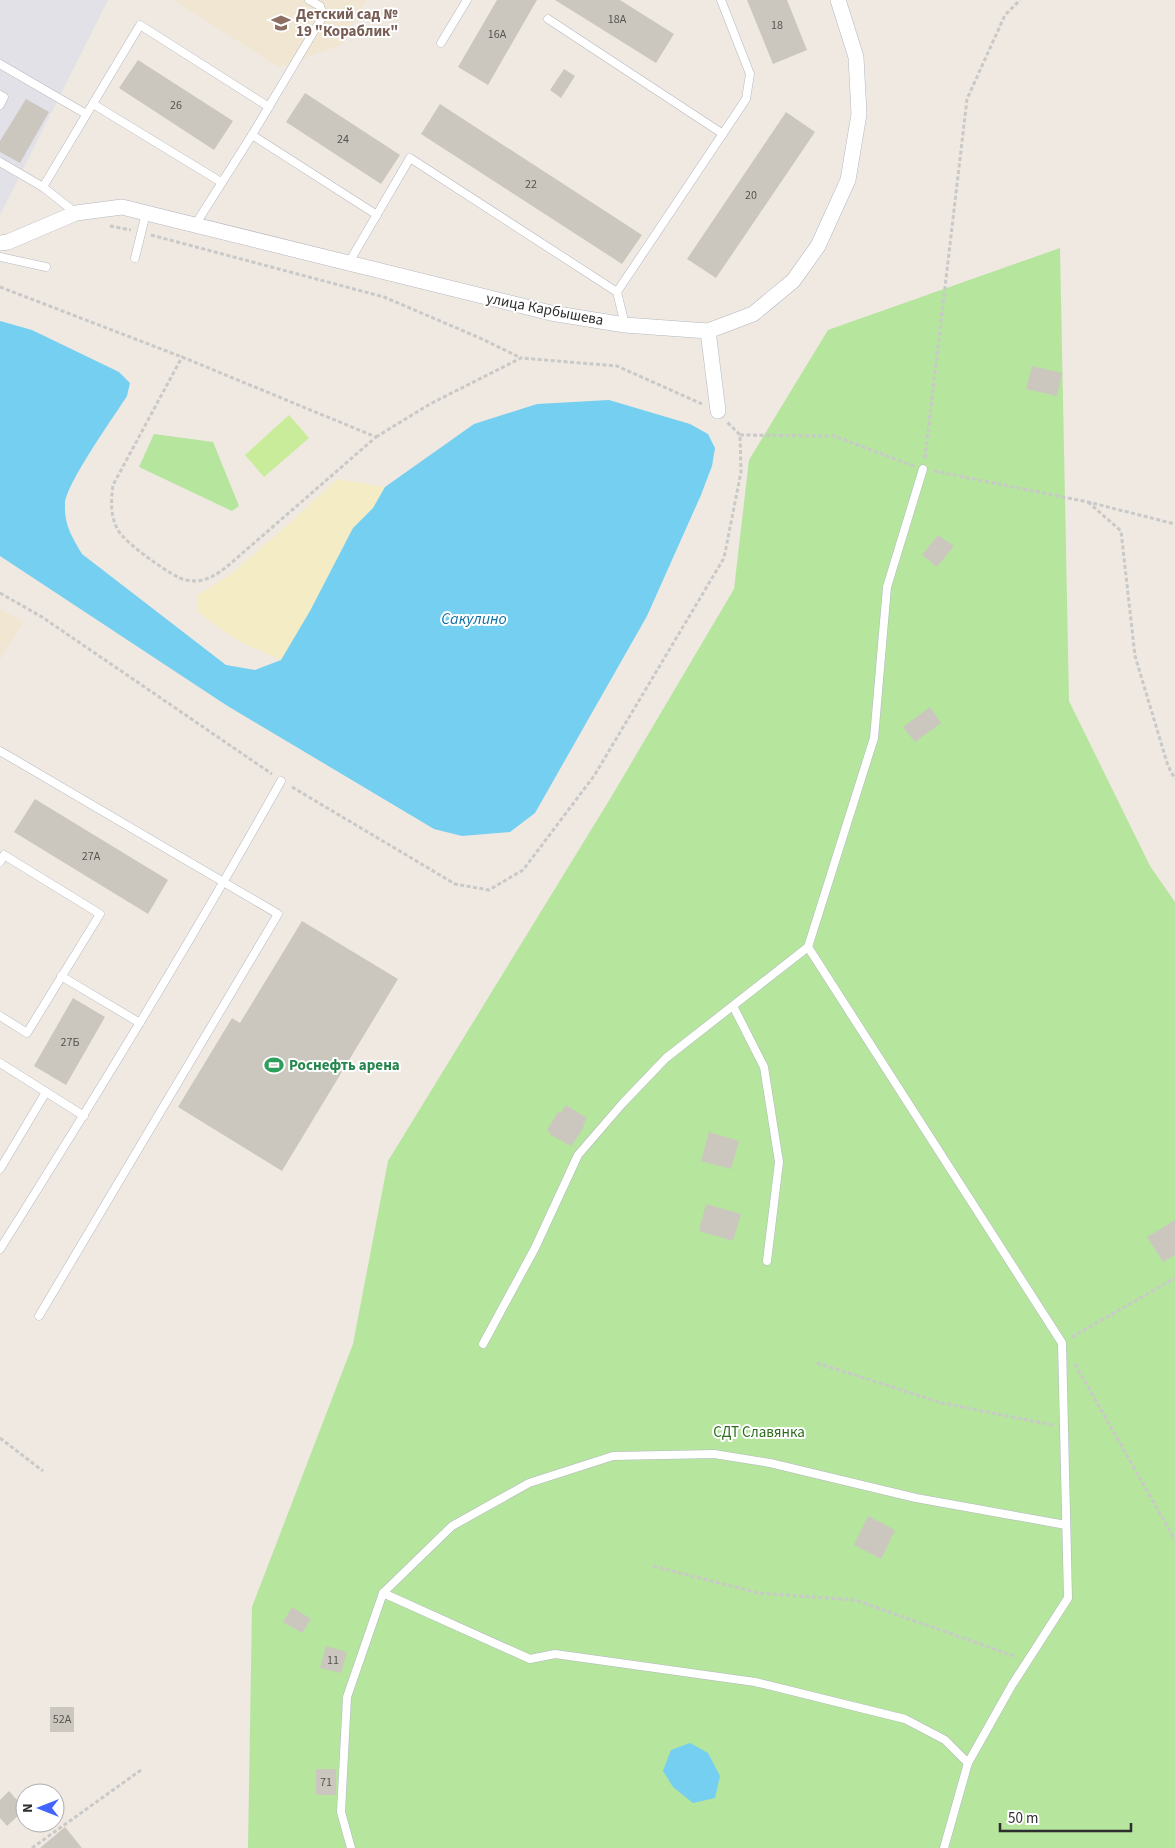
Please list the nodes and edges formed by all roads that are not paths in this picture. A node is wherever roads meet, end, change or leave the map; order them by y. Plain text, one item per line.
1 (309, 0) edge
2 (467, 0) edge
3 (721, 0) edge
4 (838, 0) edge
5 (548, 19) dead end
6 (441, 43) dead end
7 (0, 64) edge
8 (0, 95) edge
9 (93, 104) junction
10 (0, 105) edge
11 (268, 107) junction
12 (86, 114) junction
13 (723, 134) junction
14 (252, 135) junction
15 (0, 162) edge
16 (221, 182) junction
17 (43, 187) junction
18 (76, 213) junction
19 (146, 213) junction
20 (377, 215) junction
21 (195, 226) junction
22 (0, 243) edge
23 (0, 257) edge
24 (135, 258) dead end
25 (348, 264) junction
26 (46, 267) dead end
27 (617, 292) junction
28 (625, 325) junction
29 (708, 331) junction
30 (718, 411) road end
31 (923, 469) road end
32 (0, 751) edge
33 (281, 781) road end
34 (0, 862) edge
35 (224, 882) junction
36 (808, 948) junction
37 (62, 976) junction
38 (732, 1006) junction
39 (0, 1016) edge
40 (140, 1023) junction
41 (0, 1063) edge
42 (46, 1092) junction
43 (84, 1116) junction
44 (0, 1169) edge
45 (0, 1250) edge
46 (767, 1261) dead end
47 (39, 1316) dead end
48 (483, 1344) dead end
49 (1066, 1525) junction
50 (383, 1593) junction
51 (968, 1762) junction
52 (351, 1848) edge
53 (944, 1848) edge

1 - 11 lane
2 - 6 lane
3 - 13 lane
4 - 29 street, улица Карбышева
5 - 13 lane
7 - 12 lane
8 - 10 lane
9 - 11 lane
9 - 12 lane
9 - 16 lane
11 - 14 lane
12 - 17 lane
13 - 27 lane
14 - 16 lane
14 - 20 lane
15 - 17 lane
16 - 21 lane
17 - 18 lane
18 - 19 street, улица Карбышева
18 - 22 street, улица Карбышева
19 - 21 street, улица Карбышева
19 - 24 lane
20 - 25 lane
20 - 27 lane
21 - 25 street, улица Карбышева
23 - 26 lane
25 - 28 street, улица Карбышева
27 - 28 lane
28 - 29 street, улица Карбышева
29 - 30 street
31 - 36 lane
32 - 35 lane
33 - 35 lane
34 - 37 lane
35 - 40 lane
35 - 47 lane
36 - 38 lane
36 - 49 lane
37 - 39 lane
37 - 40 lane
38 - 46 lane
38 - 48 lane
40 - 43 lane
41 - 42 lane
42 - 43 lane
42 - 44 lane
43 - 45 lane
49 - 50 lane
49 - 51 lane
50 - 51 lane
50 - 52 lane
51 - 53 lane

